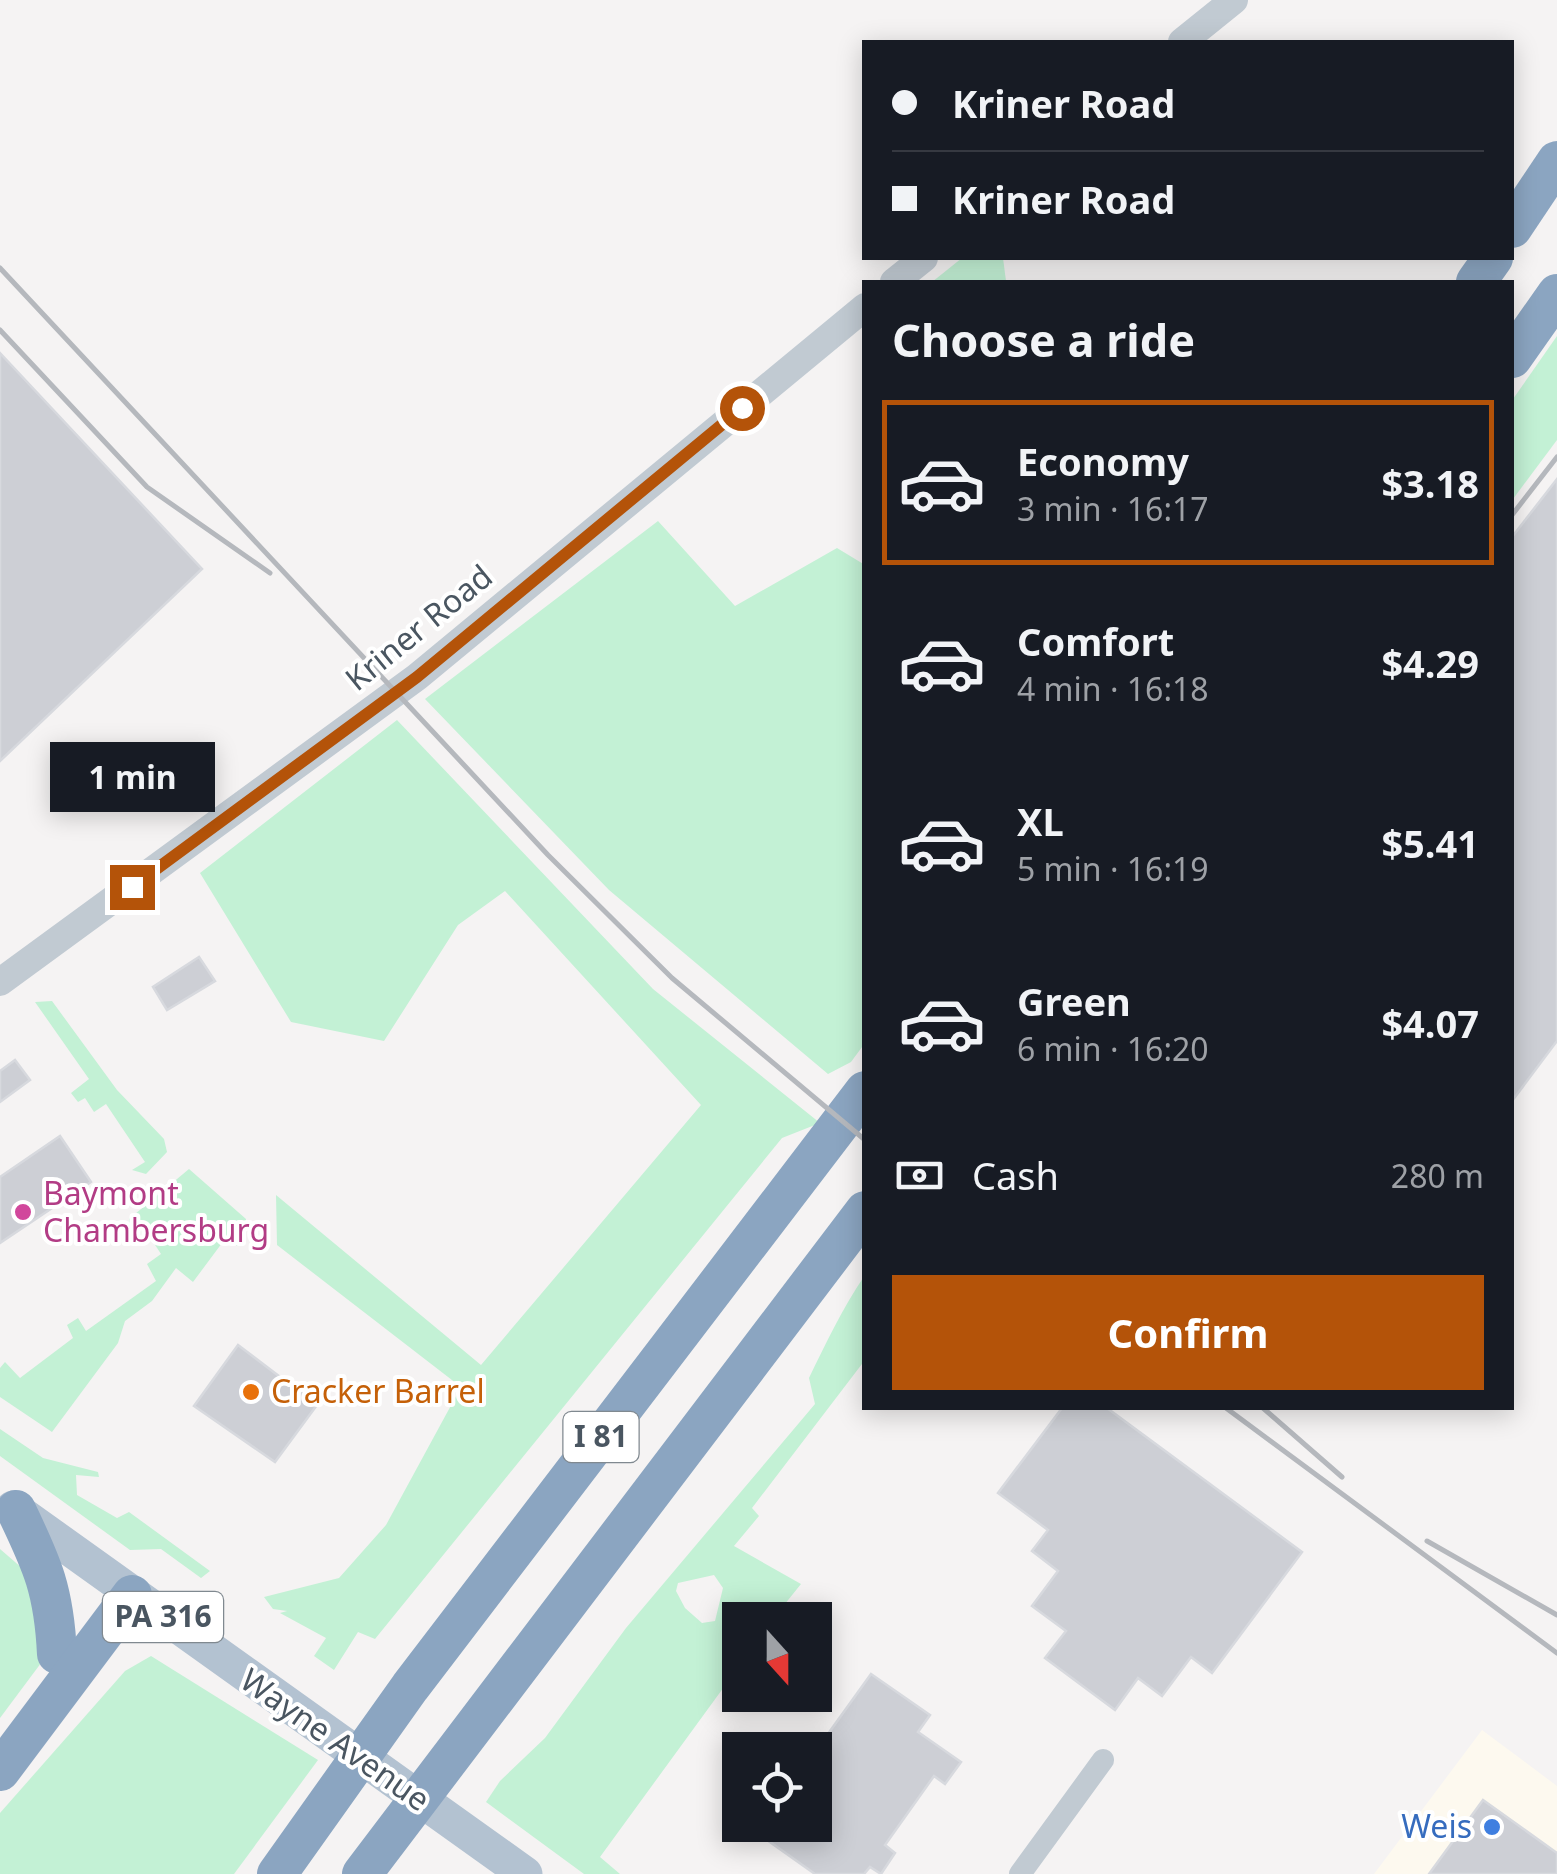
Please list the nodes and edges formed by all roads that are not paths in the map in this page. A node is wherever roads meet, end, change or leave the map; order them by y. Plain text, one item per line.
1 (1234, 0) edge
2 (1184, 40) edge
3 (1557, 161) edge
4 (1514, 225) edge
5 (922, 260) edge
6 (896, 280) edge
7 (1557, 294) edge
8 (862, 309) edge
9 (1514, 355) edge
10 (0, 982) edge
11 (862, 1096) edge
12 (862, 1215) edge
13 (8, 1505) edge
14 (120, 1587) junction
15 (58, 1654) junction
16 (0, 1734) edge
17 (1102, 1760) dead end
18 (0, 1771) edge
19 (308, 1813) junction
20 (254, 1874) edge
21 (277, 1874) edge
22 (362, 1874) edge
23 (525, 1874) edge
24 (1020, 1874) edge

1 - 2 street
3 - 4 highway
5 - 6 street
7 - 9 highway
8 - 10 street, Kriner Road
11 - 19 highway, I 81
12 - 22 highway, I 81
13 - 14 main road, Wayne Avenue / PA 316
13 - 15 highway
14 - 15 highway
14 - 18 highway
14 - 23 main road, Wayne Avenue / PA 316
15 - 16 highway
17 - 24 street
19 - 20 highway
19 - 21 highway

